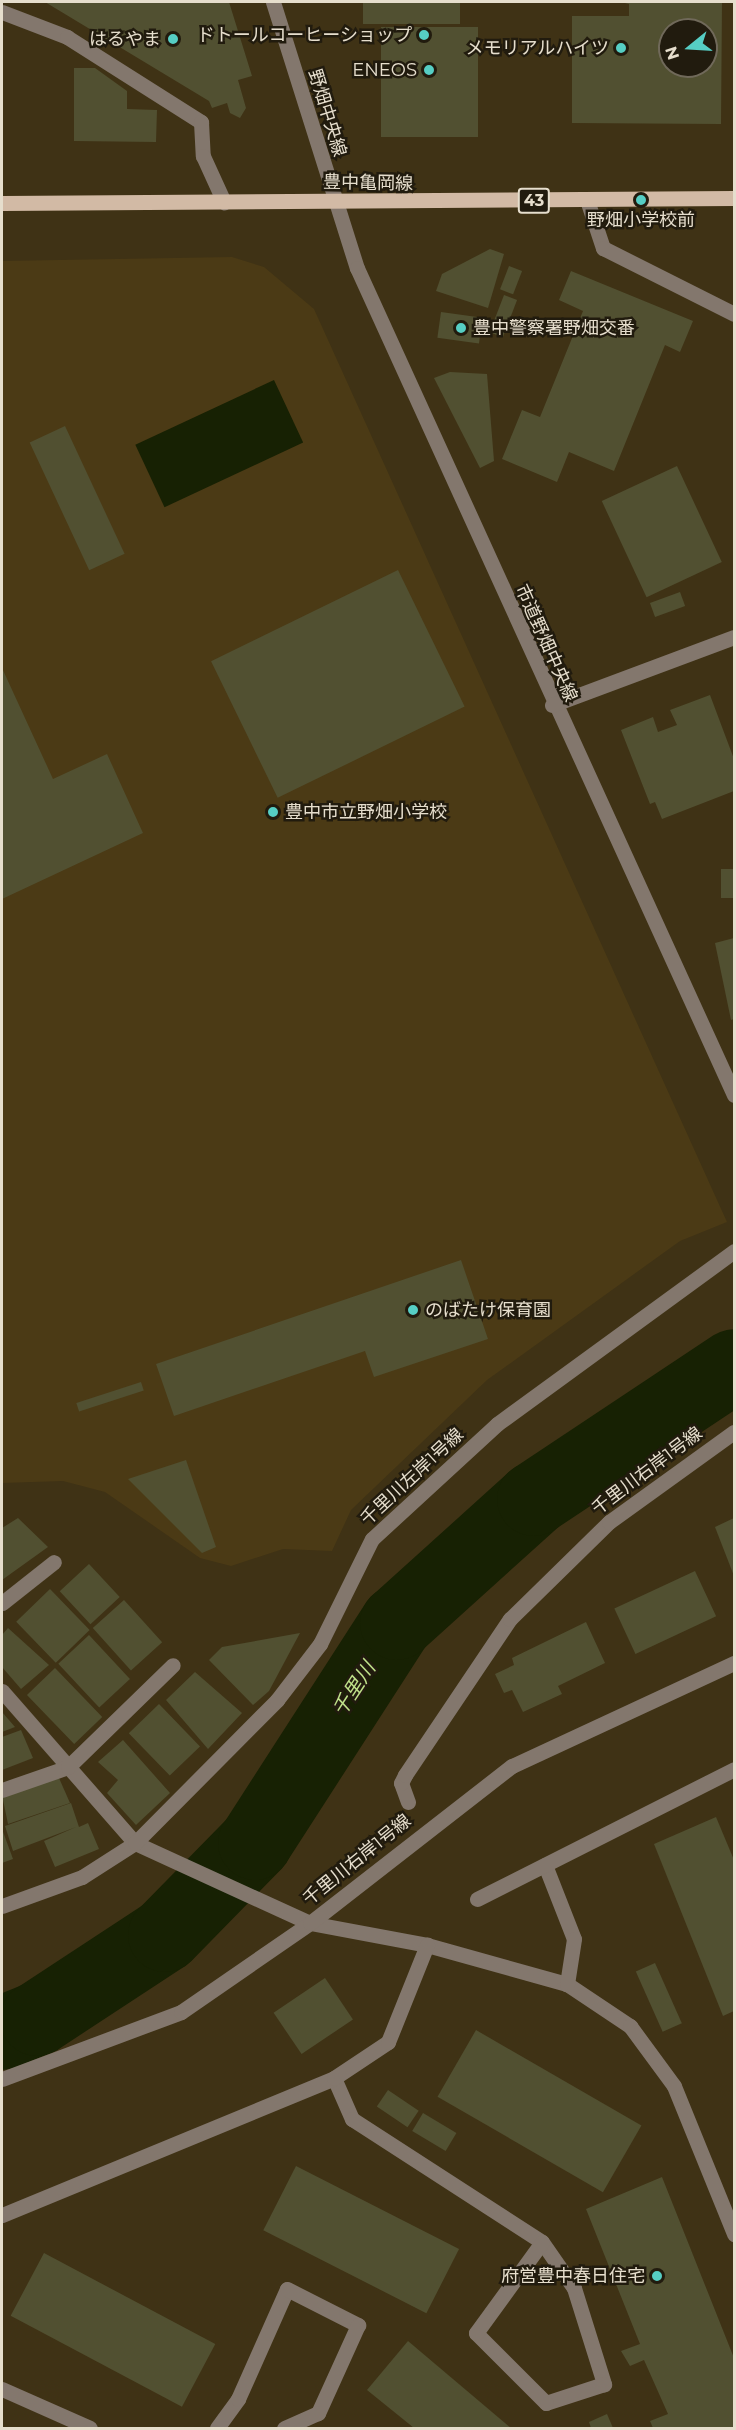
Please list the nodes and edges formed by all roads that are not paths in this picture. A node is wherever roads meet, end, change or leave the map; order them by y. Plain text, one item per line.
1 (273, 2) edge
2 (2, 12) edge
3 (735, 198) edge
4 (587, 200) junction
5 (334, 201) junction
6 (224, 202) junction
7 (2, 203) edge
8 (735, 314) edge
9 (735, 637) edge
10 (552, 705) junction
11 (735, 1095) edge
12 (735, 1251) edge
13 (735, 1432) edge
14 (54, 1562) dead end
15 (2, 1603) edge
16 (735, 1663) edge
17 (173, 1665) dead end
18 (2, 1691) edge
19 (68, 1767) junction
20 (733, 1773) edge
21 (2, 1790) edge
22 (408, 1802) dead end
23 (135, 1843) junction
24 (545, 1865) junction
25 (477, 1899) dead end
26 (2, 1906) edge
27 (310, 1923) junction
28 (427, 1945) junction
29 (567, 1984) junction
30 (334, 2078) junction
31 (2, 2079) edge
32 (2, 2215) edge
33 (735, 2234) edge
34 (542, 2242) junction
35 (2, 2390) edge
36 (90, 2428) edge
37 (217, 2428) edge
38 (284, 2428) edge

1 - 5 street, 野畑中央線
2 - 6 street
3 - 4 main road, 豊中亀岡線 / 43
4 - 5 main road, 豊中亀岡線 / 43
4 - 8 street
5 - 6 main road, 豊中亀岡線 / 43
5 - 10 street, 市道野畑中央線
6 - 7 main road, 豊中亀岡線 / 43
9 - 10 street
10 - 11 street, 市道野畑中央線
12 - 23 street, 千里川左岸1号線
13 - 22 street, 千里川右岸1号線
14 - 15 street
16 - 27 street, 千里川右岸1号線
17 - 19 street
18 - 19 street
19 - 21 street
19 - 23 street
20 - 24 street
23 - 26 street, 千里川左岸1号線
23 - 27 street
24 - 25 street
24 - 29 street
27 - 28 street
27 - 31 street, 千里川右岸1号線
28 - 29 street
28 - 30 street
29 - 33 street
30 - 32 street
30 - 34 street
34 - 34 street
35 - 36 street
37 - 38 street

